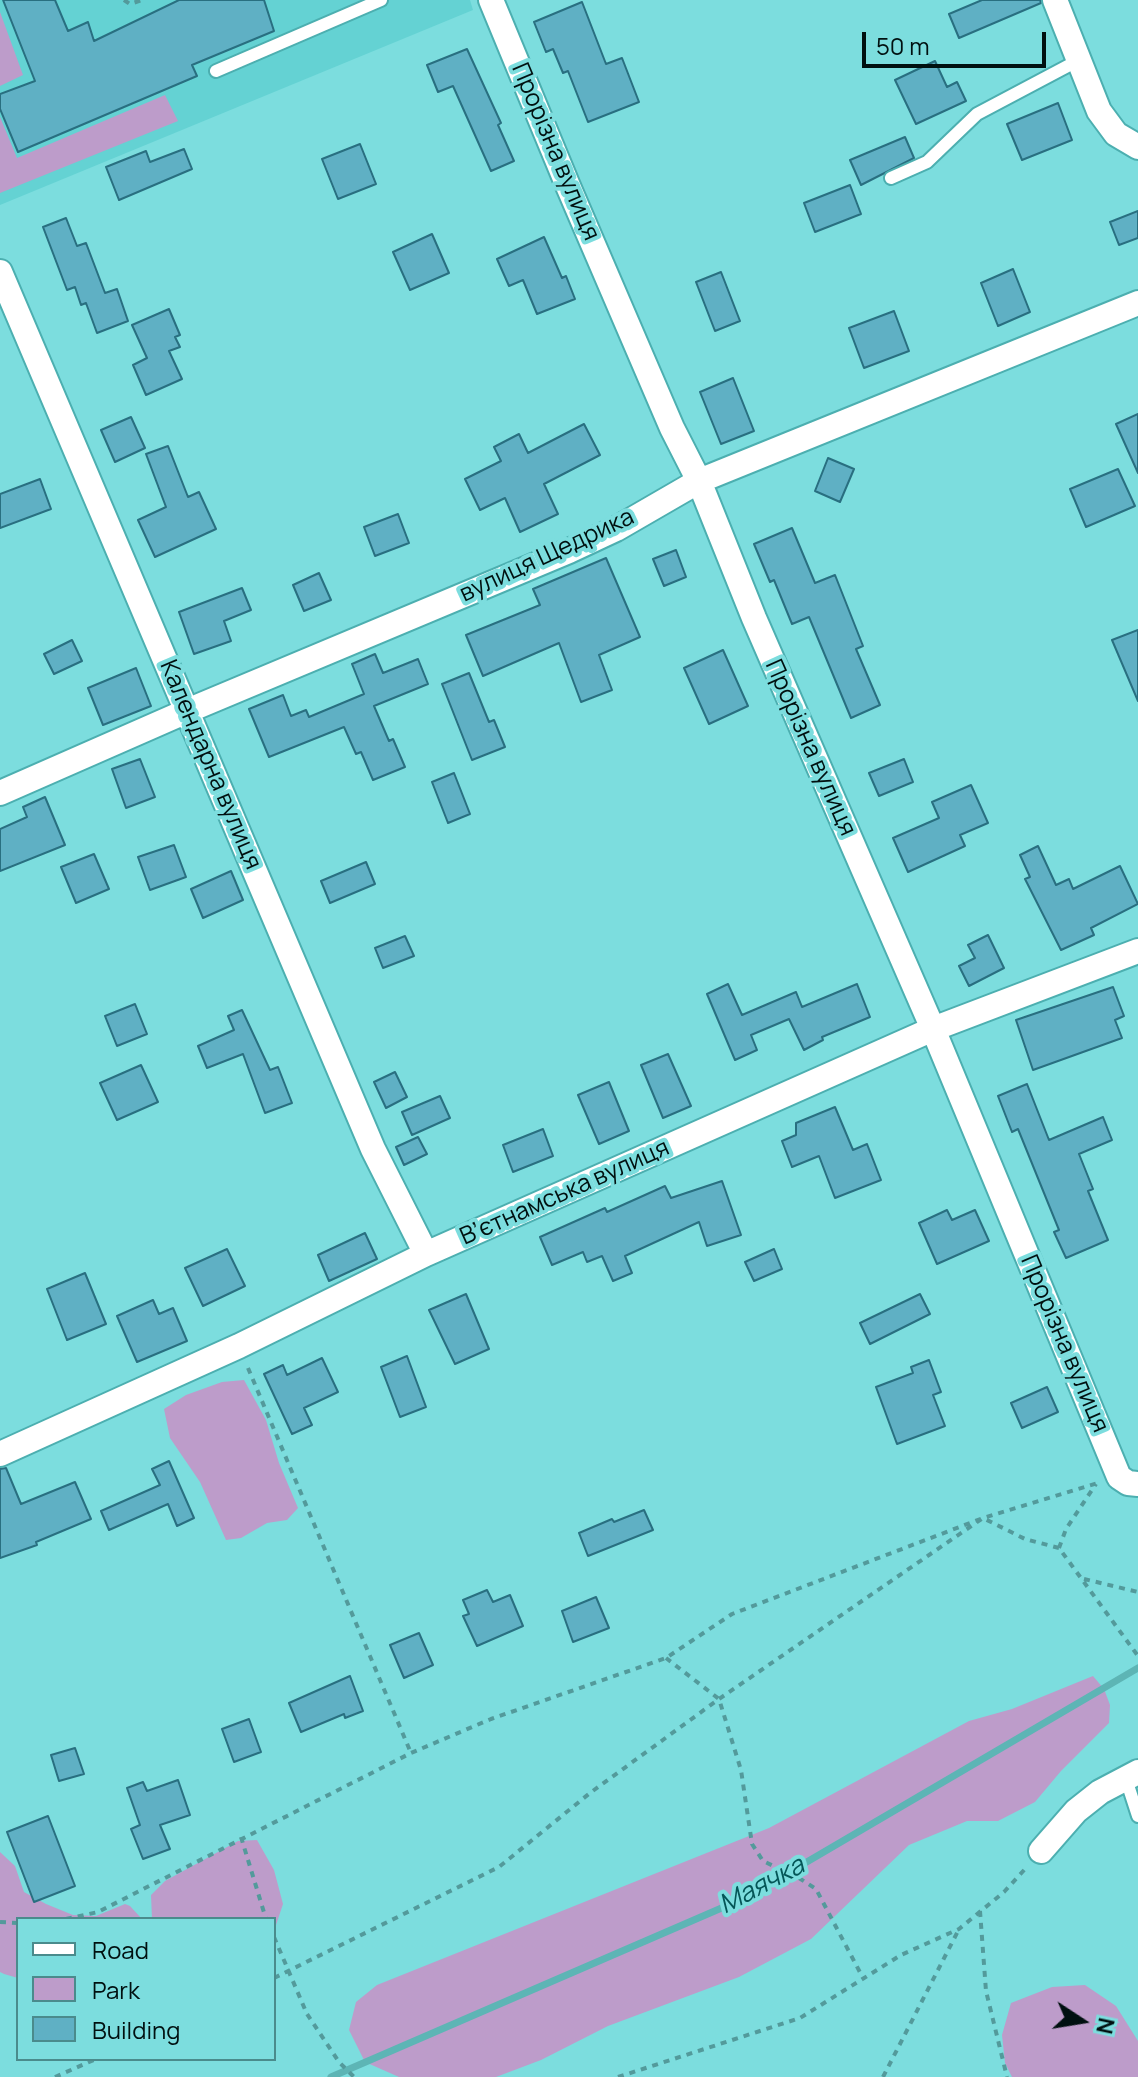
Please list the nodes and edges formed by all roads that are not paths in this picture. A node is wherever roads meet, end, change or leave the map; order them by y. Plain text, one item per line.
1 (381, 0) edge
2 (491, 0) edge
3 (1055, 0) edge
4 (1079, 60) junction
5 (216, 71) dead end
6 (1138, 147) edge
7 (891, 178) dead end
8 (0, 272) edge
9 (1138, 303) edge
10 (699, 481) junction
11 (187, 711) junction
12 (0, 793) edge
13 (1138, 951) edge
14 (933, 1029) junction
15 (426, 1254) junction
16 (0, 1454) edge
17 (1129, 1480) edge
18 (1132, 1775) edge
19 (1138, 1816) edge
20 (1041, 1851) road end

1 - 5 lane
2 - 10 street, Прорізна вулиця
3 - 4 street
4 - 6 street
4 - 7 lane
8 - 11 street, Календарна вулиця
9 - 10 street, вулиця Щедрика
10 - 11 street, вулиця Щедрика
10 - 14 street, Прорізна вулиця
11 - 12 street, вулиця Щедрика
11 - 15 street, Календарна вулиця
13 - 14 street, Вʼєтнамська вулиця
14 - 15 street, Вʼєтнамська вулиця
14 - 17 street, Прорізна вулиця
15 - 16 street, Вʼєтнамська вулиця
18 - 19 lane
18 - 20 street

